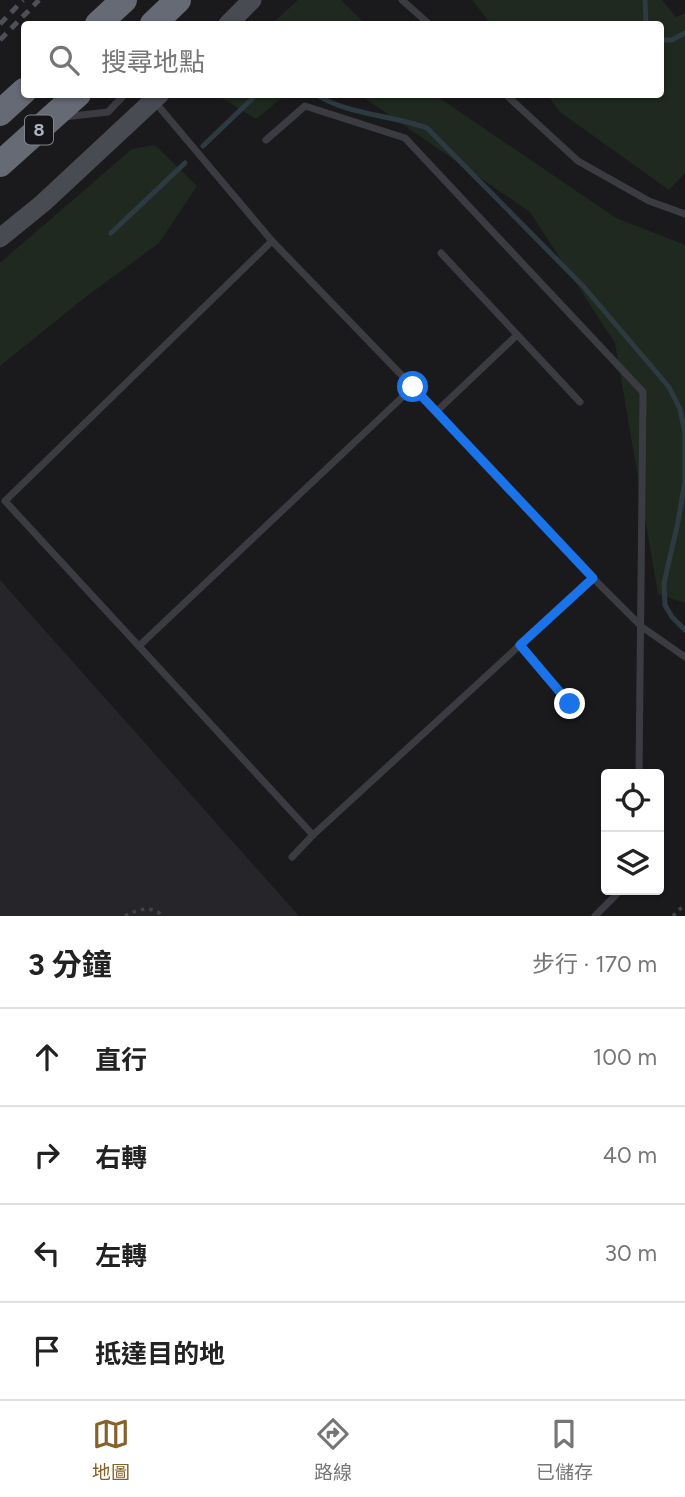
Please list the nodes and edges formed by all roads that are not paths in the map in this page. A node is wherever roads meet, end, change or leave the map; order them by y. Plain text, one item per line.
1 (124, 0) edge
2 (252, 0) edge
3 (402, 0) edge
4 (101, 21) edge
5 (231, 21) edge
6 (426, 21) edge
7 (21, 94) edge
8 (74, 98) edge
9 (121, 98) edge
10 (157, 98) edge
11 (509, 98) edge
12 (0, 113) edge
13 (52, 119) junction
14 (266, 140) dead end
15 (0, 164) edge
16 (685, 214) edge
17 (0, 238) edge
18 (272, 241) junction
19 (441, 253) dead end
20 (517, 335) junction
21 (413, 387) junction
22 (580, 402) dead end
23 (436, 412) junction
24 (593, 578) junction
25 (642, 627) junction
26 (520, 645) junction
27 (139, 646) junction
28 (685, 657) edge
29 (570, 704) dead end
30 (639, 769) edge
31 (313, 835) junction
32 (292, 857) dead end
33 (616, 895) edge
34 (595, 916) edge

1 - 4 highway
2 - 5 main road
3 - 6 lane
7 - 12 highway, 8
8 - 13 highway, 8
9 - 13 lane
10 - 17 main road
10 - 18 lane
11 - 16 lane
13 - 15 highway, 8
14 - 25 lane
18 - 21 lane
18 - 27 lane
19 - 20 lane
20 - 22 lane
20 - 23 lane
21 - 23 lane
21 - 27 lane
23 - 24 lane
24 - 25 lane
24 - 26 lane
25 - 28 lane
25 - 30 lane
26 - 29 lane
26 - 31 lane
27 - 31 lane
31 - 32 lane
33 - 34 lane

